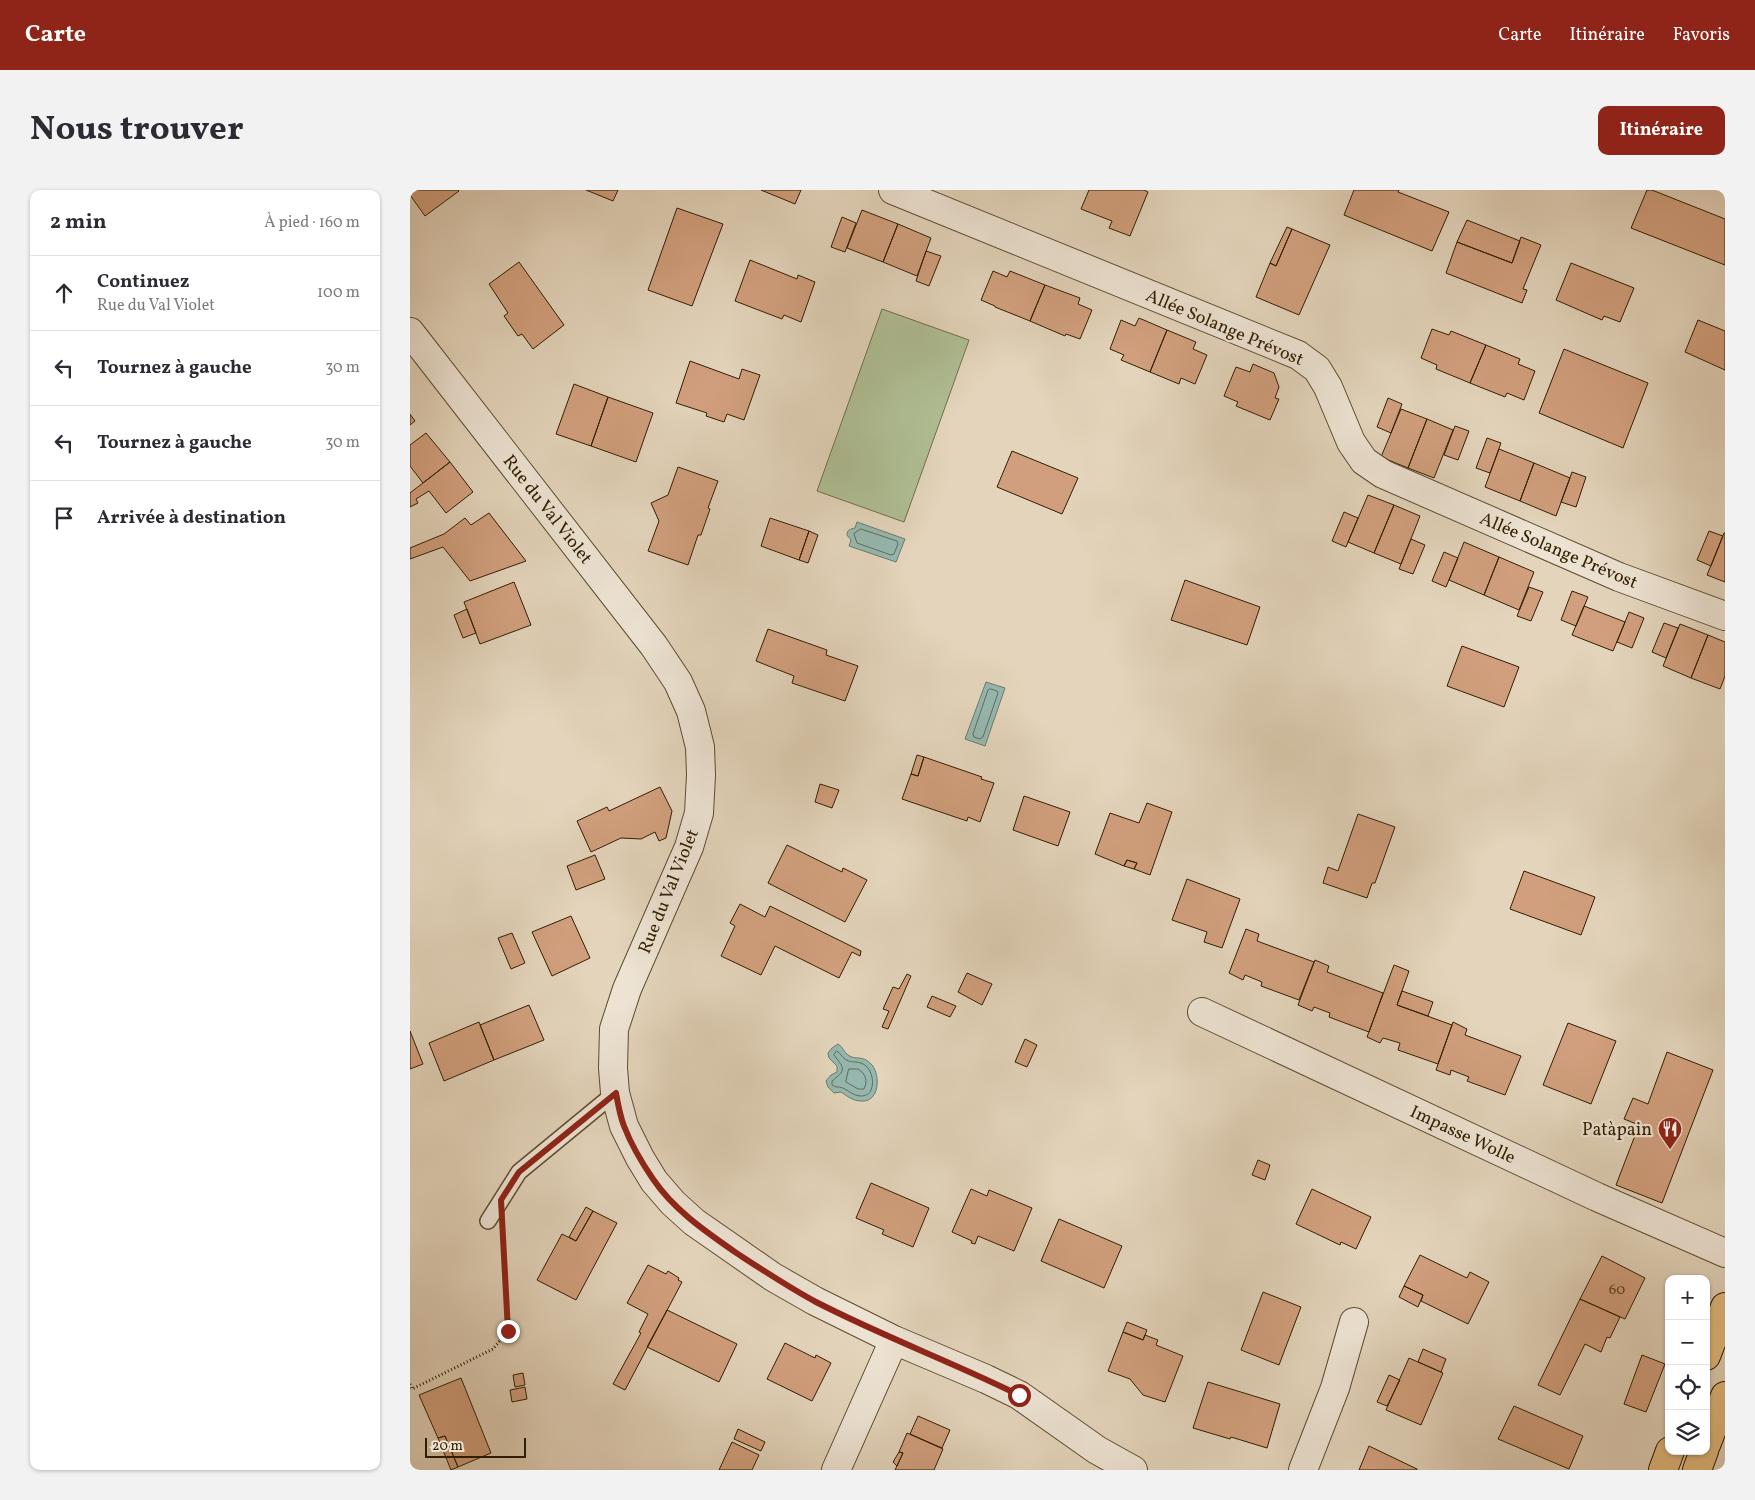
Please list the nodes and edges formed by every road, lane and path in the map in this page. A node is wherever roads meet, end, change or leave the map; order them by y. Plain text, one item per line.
1 (893, 190) edge
2 (410, 332) edge
3 (1725, 616) edge
4 (1202, 1012) dead end
5 (616, 1093) junction
6 (501, 1200) junction
7 (488, 1221) dead end
8 (1725, 1253) edge
9 (1725, 1307) edge
10 (1354, 1322) dead end
11 (894, 1340) junction
12 (1710, 1346) edge
13 (410, 1384) edge
14 (1725, 1396) edge
15 (1710, 1435) edge
16 (1669, 1455) edge
17 (1703, 1455) edge
18 (836, 1470) edge
19 (1133, 1470) edge
20 (1303, 1470) edge
21 (1663, 1470) edge
22 (1697, 1470) edge

1 - 3 street, Allée Solange Prévost
2 - 5 street, Rue du Val Violet
4 - 8 street, Impasse Wolle
5 - 6 lane
5 - 11 street, Rue du Val Violet
6 - 7 lane
6 - 13 path
9 - 12 main road
10 - 20 street
11 - 18 street
11 - 19 street, Rue du Val Violet
14 - 15 main road
16 - 21 main road
17 - 22 main road

